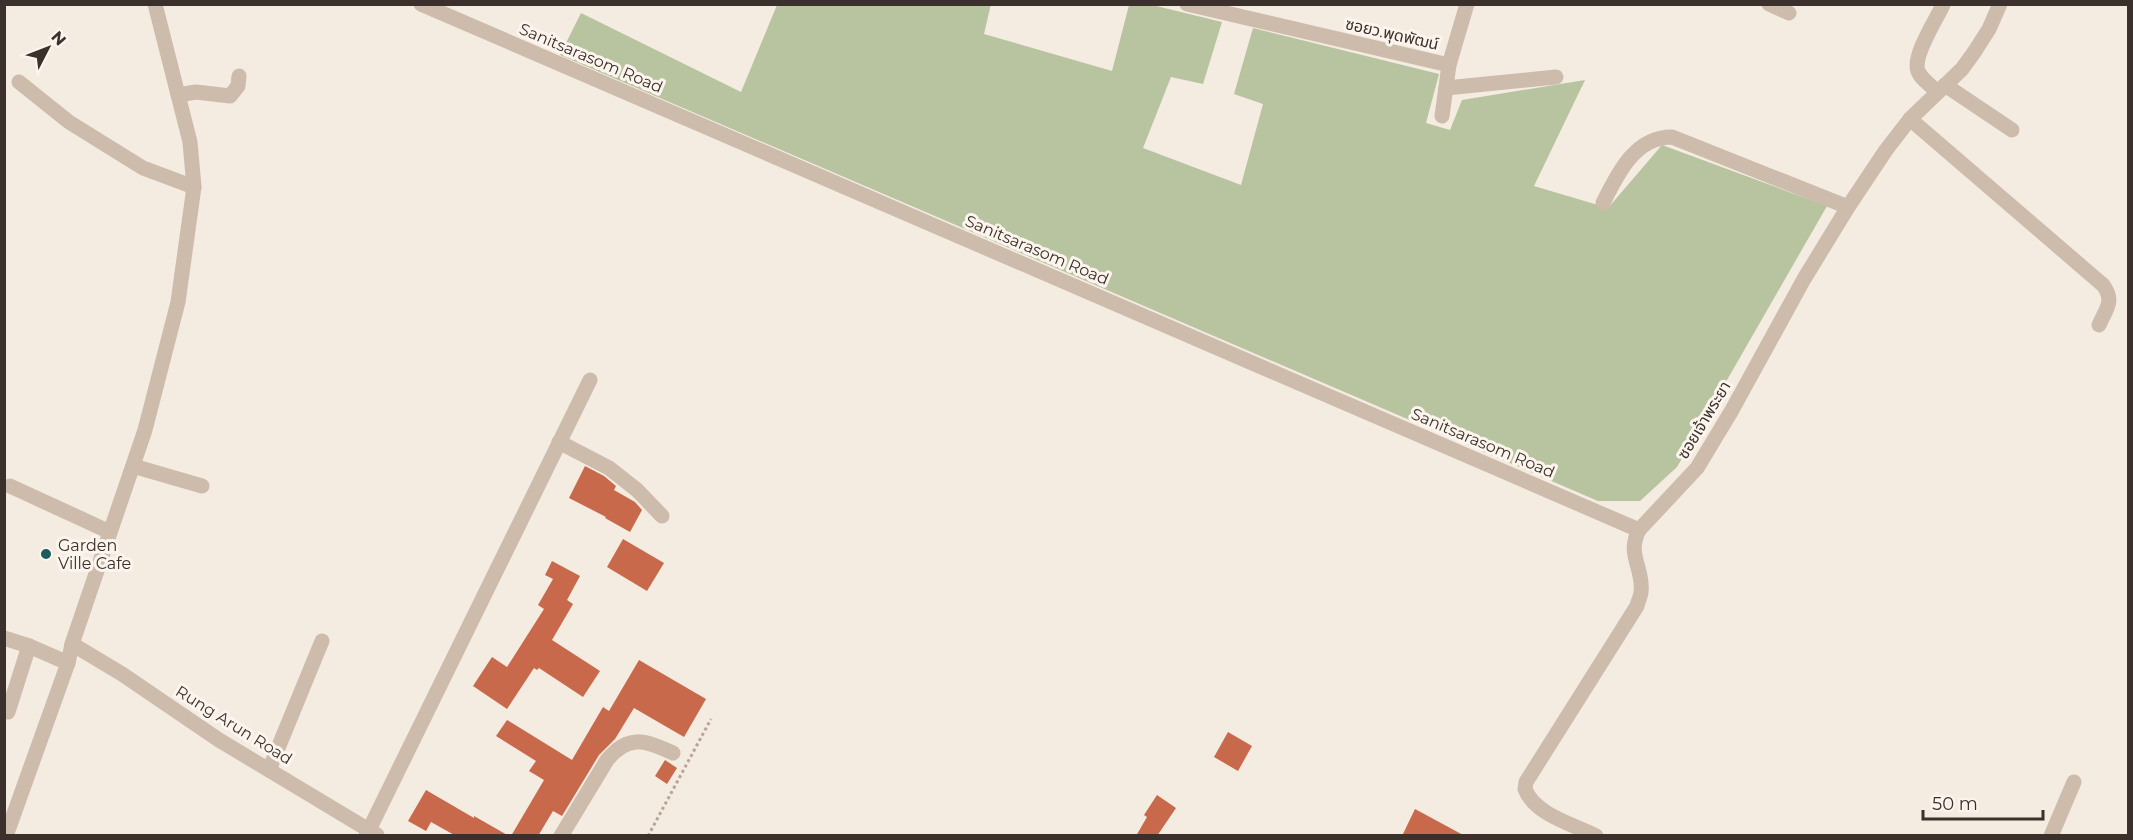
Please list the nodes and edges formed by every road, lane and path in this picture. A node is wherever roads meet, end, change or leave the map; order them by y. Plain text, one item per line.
1 (155, 4) edge
2 (421, 4) edge
3 (1187, 4) edge
4 (1467, 4) edge
5 (1769, 4) edge
6 (2000, 4) edge
7 (1944, 5) edge
8 (1789, 13) dead end
9 (1449, 65) junction
10 (239, 76) dead end
11 (1556, 77) dead end
12 (19, 82) dead end
13 (1446, 88) junction
14 (1941, 88) junction
15 (178, 95) junction
16 (1442, 116) dead end
17 (1910, 119) junction
18 (2012, 130) dead end
19 (194, 187) junction
20 (1603, 203) dead end
21 (1848, 207) junction
22 (2099, 325) dead end
23 (590, 380) dead end
24 (559, 442) junction
25 (133, 466) junction
26 (10, 486) dead end
27 (202, 486) dead end
28 (662, 516) dead end
29 (1639, 530) junction
30 (110, 532) junction
31 (4, 638) edge
32 (322, 641) dead end
33 (72, 644) junction
34 (29, 646) junction
35 (68, 663) junction
36 (8, 712) dead end
37 (711, 719) dead end
38 (673, 753) dead end
39 (269, 770) junction
40 (2074, 782) dead end
41 (371, 834) edge
42 (6, 836) edge
43 (561, 836) edge
44 (648, 836) edge
45 (1596, 836) edge
46 (2051, 836) edge

1 - 15 street
2 - 29 street, Sanitsarasom Road
3 - 9 street, ซอยว.พุดพัฒน์
4 - 9 street
5 - 8 street
6 - 14 street, ซอยเจ้าพระยา
7 - 14 street
9 - 13 street
10 - 15 street
11 - 13 street
12 - 19 street
13 - 16 street
14 - 17 street, ซอยเจ้าพระยา
14 - 18 street
15 - 19 street
17 - 21 street, ซอยเจ้าพระยา
17 - 22 street
19 - 25 street
20 - 21 street
21 - 29 street, ซอยเจ้าพระยา
23 - 24 street
24 - 28 street
24 - 41 street
25 - 27 street
25 - 30 street
26 - 30 street
29 - 45 street
30 - 33 street
31 - 34 street
32 - 39 street
33 - 35 street
33 - 39 street, Rung Arun Road
34 - 35 street
34 - 36 street
35 - 42 street
37 - 44 path
38 - 43 street
39 - 41 street, Rung Arun Road
40 - 46 street

